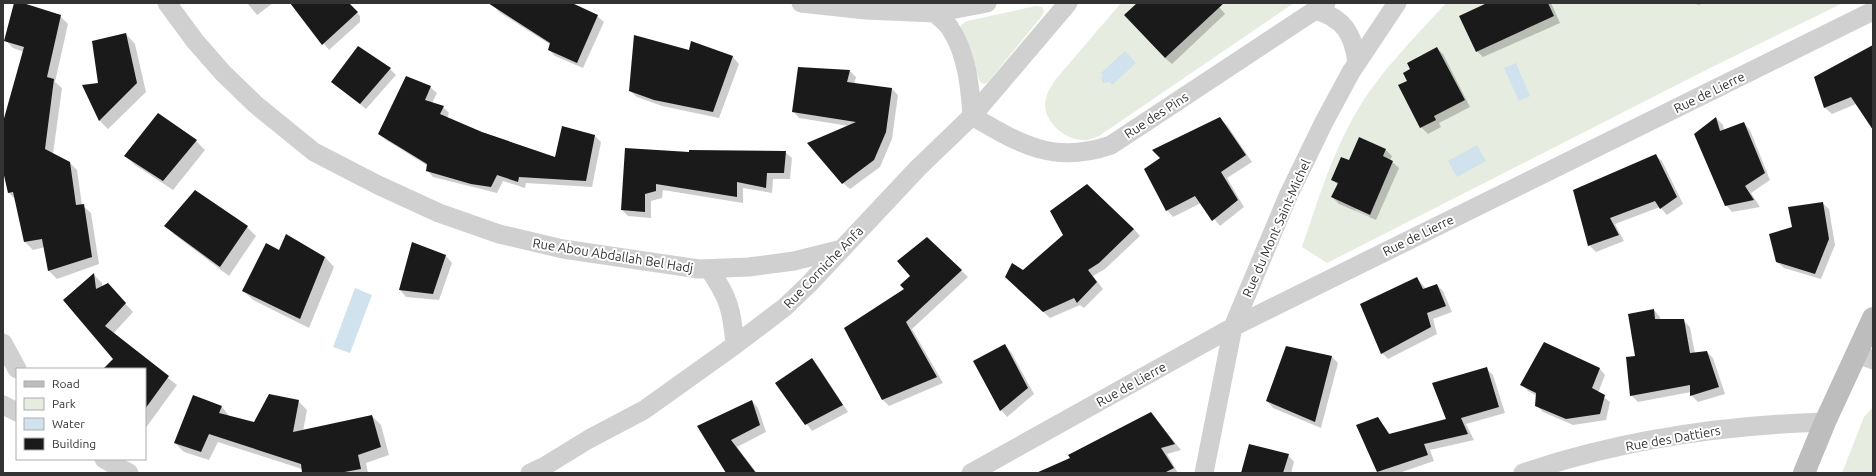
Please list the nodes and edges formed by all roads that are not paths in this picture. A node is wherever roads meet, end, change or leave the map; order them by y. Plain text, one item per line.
1 (167, 3) edge
2 (801, 3) edge
3 (987, 3) edge
4 (1068, 3) edge
5 (1397, 3) edge
6 (1321, 7) edge
7 (1873, 11) edge
8 (934, 12) junction
9 (1357, 62) junction
10 (972, 116) junction
11 (842, 249) junction
12 (708, 269) junction
13 (1873, 318) edge
14 (1233, 327) junction
15 (3, 342) edge
16 (736, 346) junction
17 (1865, 357) edge
18 (16, 368) edge
19 (3, 405) edge
20 (16, 412) edge
21 (1825, 422) junction
22 (106, 460) edge
23 (129, 473) edge
24 (530, 473) edge
25 (971, 473) edge
26 (1204, 473) edge
27 (1523, 473) edge
28 (1804, 473) edge

1 - 12 street, Rue Abou Abdallah Bel Hadj
2 - 8 street
3 - 8 street
4 - 10 street, Rue Corniche Anfa
5 - 9 street, Rue du Mont Saint-Michel
6 - 9 street
6 - 10 street, Rue des Pins
7 - 14 street, Rue de Lierre
8 - 10 street
9 - 14 street, Rue du Mont Saint-Michel
10 - 11 street, Rue Corniche Anfa
11 - 12 street, Rue Abou Abdallah Bel Hadj
11 - 16 street, Rue Corniche Anfa
12 - 16 street, Rue Abou Abdallah Bel Hadj
13 - 17 main road
14 - 25 street, Rue de Lierre
14 - 26 street, Rue du Mont Saint-Michel
15 - 18 street
16 - 24 street, Rue Corniche Anfa
17 - 21 main road
19 - 20 street
21 - 27 street, Rue des Dattiers
21 - 28 main road
22 - 23 street

